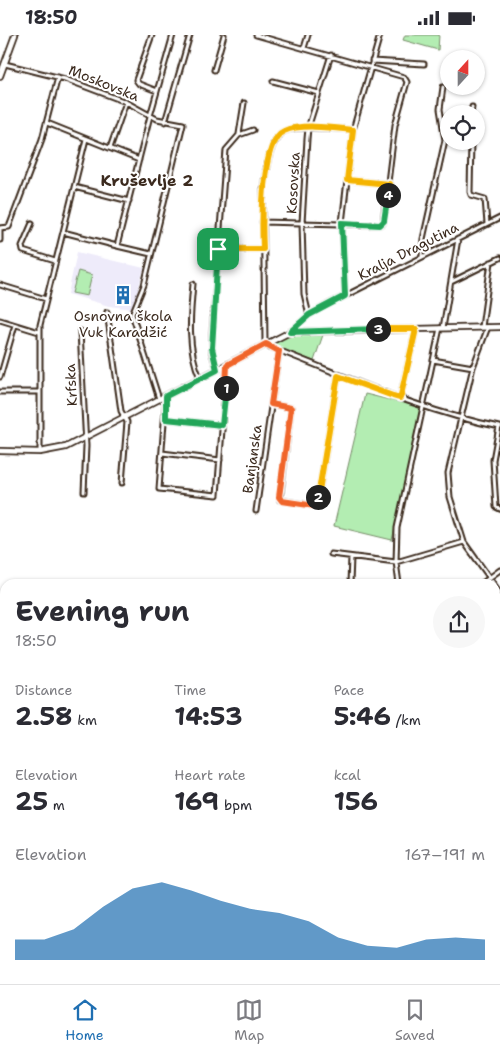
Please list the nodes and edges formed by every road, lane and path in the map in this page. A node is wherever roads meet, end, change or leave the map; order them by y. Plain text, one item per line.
1 (15, 35) edge
2 (152, 35) edge
3 (173, 35) edge
4 (190, 35) edge
5 (224, 35) edge
6 (256, 35) edge
7 (308, 35) edge
8 (380, 35) edge
9 (304, 49) junction
10 (331, 55) junction
11 (372, 61) junction
12 (5, 64) junction
13 (424, 64) dead end
14 (370, 67) junction
15 (214, 70) dead end
16 (0, 76) edge
17 (58, 77) junction
18 (273, 81) dead end
19 (157, 91) junction
20 (319, 93) junction
21 (442, 95) edge
22 (126, 102) junction
23 (244, 103) dead end
24 (150, 115) junction
25 (165, 122) junction
26 (47, 123) junction
27 (308, 128) junction
28 (252, 130) dead end
29 (353, 130) junction
30 (239, 135) junction
31 (86, 139) junction
32 (110, 149) junction
33 (470, 150) edge
34 (138, 160) junction
35 (347, 180) junction
36 (389, 184) junction
37 (74, 187) junction
38 (129, 201) junction
39 (500, 218) edge
40 (32, 223) dead end
41 (262, 223) junction
42 (302, 223) junction
43 (342, 223) junction
44 (487, 224) junction
45 (0, 228) edge
46 (63, 232) junction
47 (458, 239) junction
48 (0, 240) edge
49 (117, 246) junction
50 (218, 249) junction
51 (263, 249) junction
52 (151, 254) junction
53 (422, 256) junction
54 (500, 258) edge
55 (55, 261) junction
56 (491, 262) junction
57 (451, 282) junction
58 (193, 284) dead end
59 (0, 285) edge
60 (345, 296) junction
61 (46, 299) junction
62 (107, 312) dead end
63 (309, 315) junction
64 (0, 320) edge
65 (15, 325) junction
66 (482, 327) junction
67 (488, 327) junction
68 (500, 327) edge
69 (441, 328) junction
70 (416, 329) junction
71 (80, 331) dead end
72 (39, 332) junction
73 (290, 332) junction
74 (266, 344) junction
75 (279, 351) junction
76 (433, 360) junction
77 (227, 365) junction
78 (472, 367) junction
79 (217, 370) junction
80 (338, 376) junction
81 (0, 377) edge
82 (200, 378) junction
83 (0, 391) edge
84 (39, 391) junction
85 (166, 396) junction
86 (400, 398) junction
87 (159, 399) junction
88 (271, 404) junction
89 (424, 407) junction
90 (125, 417) junction
91 (461, 418) junction
92 (166, 419) junction
93 (222, 425) junction
94 (500, 427) edge
95 (86, 437) junction
96 (0, 451) edge
97 (40, 452) junction
98 (162, 453) junction
99 (220, 460) junction
100 (122, 483) dead end
101 (84, 492) dead end
102 (500, 509) edge
103 (256, 511) dead end
104 (464, 542) junction
105 (330, 554) dead end
106 (351, 557) junction
107 (396, 562) junction
108 (500, 570) edge
109 (489, 578) joint
110 (350, 579) edge
111 (398, 579) edge

1 - 12 main road
2 - 19 street
3 - 19 street
4 - 25 street
5 - 15 street
6 - 9 street
7 - 9 street
8 - 11 street
9 - 10 street
10 - 14 street
10 - 20 street, Kosovska
11 - 13 street
11 - 14 street
12 - 16 main road
12 - 17 street, Moskovska
14 - 29 street
14 - 36 street
17 - 22 street, Moskovska
17 - 26 street
18 - 20 street
19 - 24 street
20 - 27 street, Kosovska
21 - 53 street
22 - 24 street, Moskovska
22 - 32 street
23 - 30 street
24 - 25 street, Moskovska
24 - 34 street
25 - 52 street, Moskovska
26 - 31 street
26 - 45 street
27 - 29 street
27 - 41 street
27 - 42 street, Kosovska
28 - 30 street
29 - 35 street
30 - 50 street
31 - 32 street
31 - 37 street
32 - 34 street
33 - 44 street
34 - 38 street
35 - 36 street
35 - 43 street
36 - 43 street
37 - 38 street
37 - 46 street
38 - 49 street
39 - 44 street, Kralja Dragutina
40 - 55 street
41 - 42 street
41 - 51 street
42 - 43 street
42 - 63 street, Kosovska
43 - 60 street
44 - 47 street, Kralja Dragutina
45 - 48 street
46 - 49 street
46 - 55 street
47 - 53 street, Kralja Dragutina
47 - 57 street
49 - 52 street
50 - 51 street
50 - 79 street
51 - 74 street
52 - 87 street
53 - 60 street, Kralja Dragutina
54 - 56 street
55 - 61 street
56 - 57 street
56 - 66 street
57 - 69 street
58 - 82 street
59 - 61 street
60 - 63 street, Kralja Dragutina
61 - 72 street
62 - 90 street
63 - 73 street, Kralja Dragutina
64 - 65 street
65 - 72 street
65 - 81 street
66 - 67 main road
66 - 69 main road
67 - 68 main road
67 - 78 street
69 - 70 main road
69 - 76 street
70 - 73 main road
70 - 86 street
71 - 95 street, Krfska
72 - 84 street
73 - 74 main road
74 - 75 street
74 - 77 main road
75 - 80 street
75 - 88 street, Banjanska
76 - 78 street
76 - 89 street
77 - 79 main road
77 - 93 street
78 - 91 street
79 - 82 main road
80 - 86 street
80 - 88 street
82 - 85 main road
83 - 84 street
84 - 97 street
85 - 87 main road
85 - 92 street
86 - 89 street
87 - 90 main road
88 - 103 street, Banjanska
89 - 91 street
89 - 107 street
90 - 95 main road
90 - 100 street
91 - 94 street
91 - 104 street
92 - 93 street
92 - 98 street
93 - 99 street
94 - 102 street
95 - 97 main road
95 - 101 street, Krfska
96 - 97 main road
98 - 99 street
98 - 99 street
104 - 107 street
104 - 109 street
105 - 106 street
106 - 107 street
106 - 110 street
107 - 111 street
108 - 109 street

